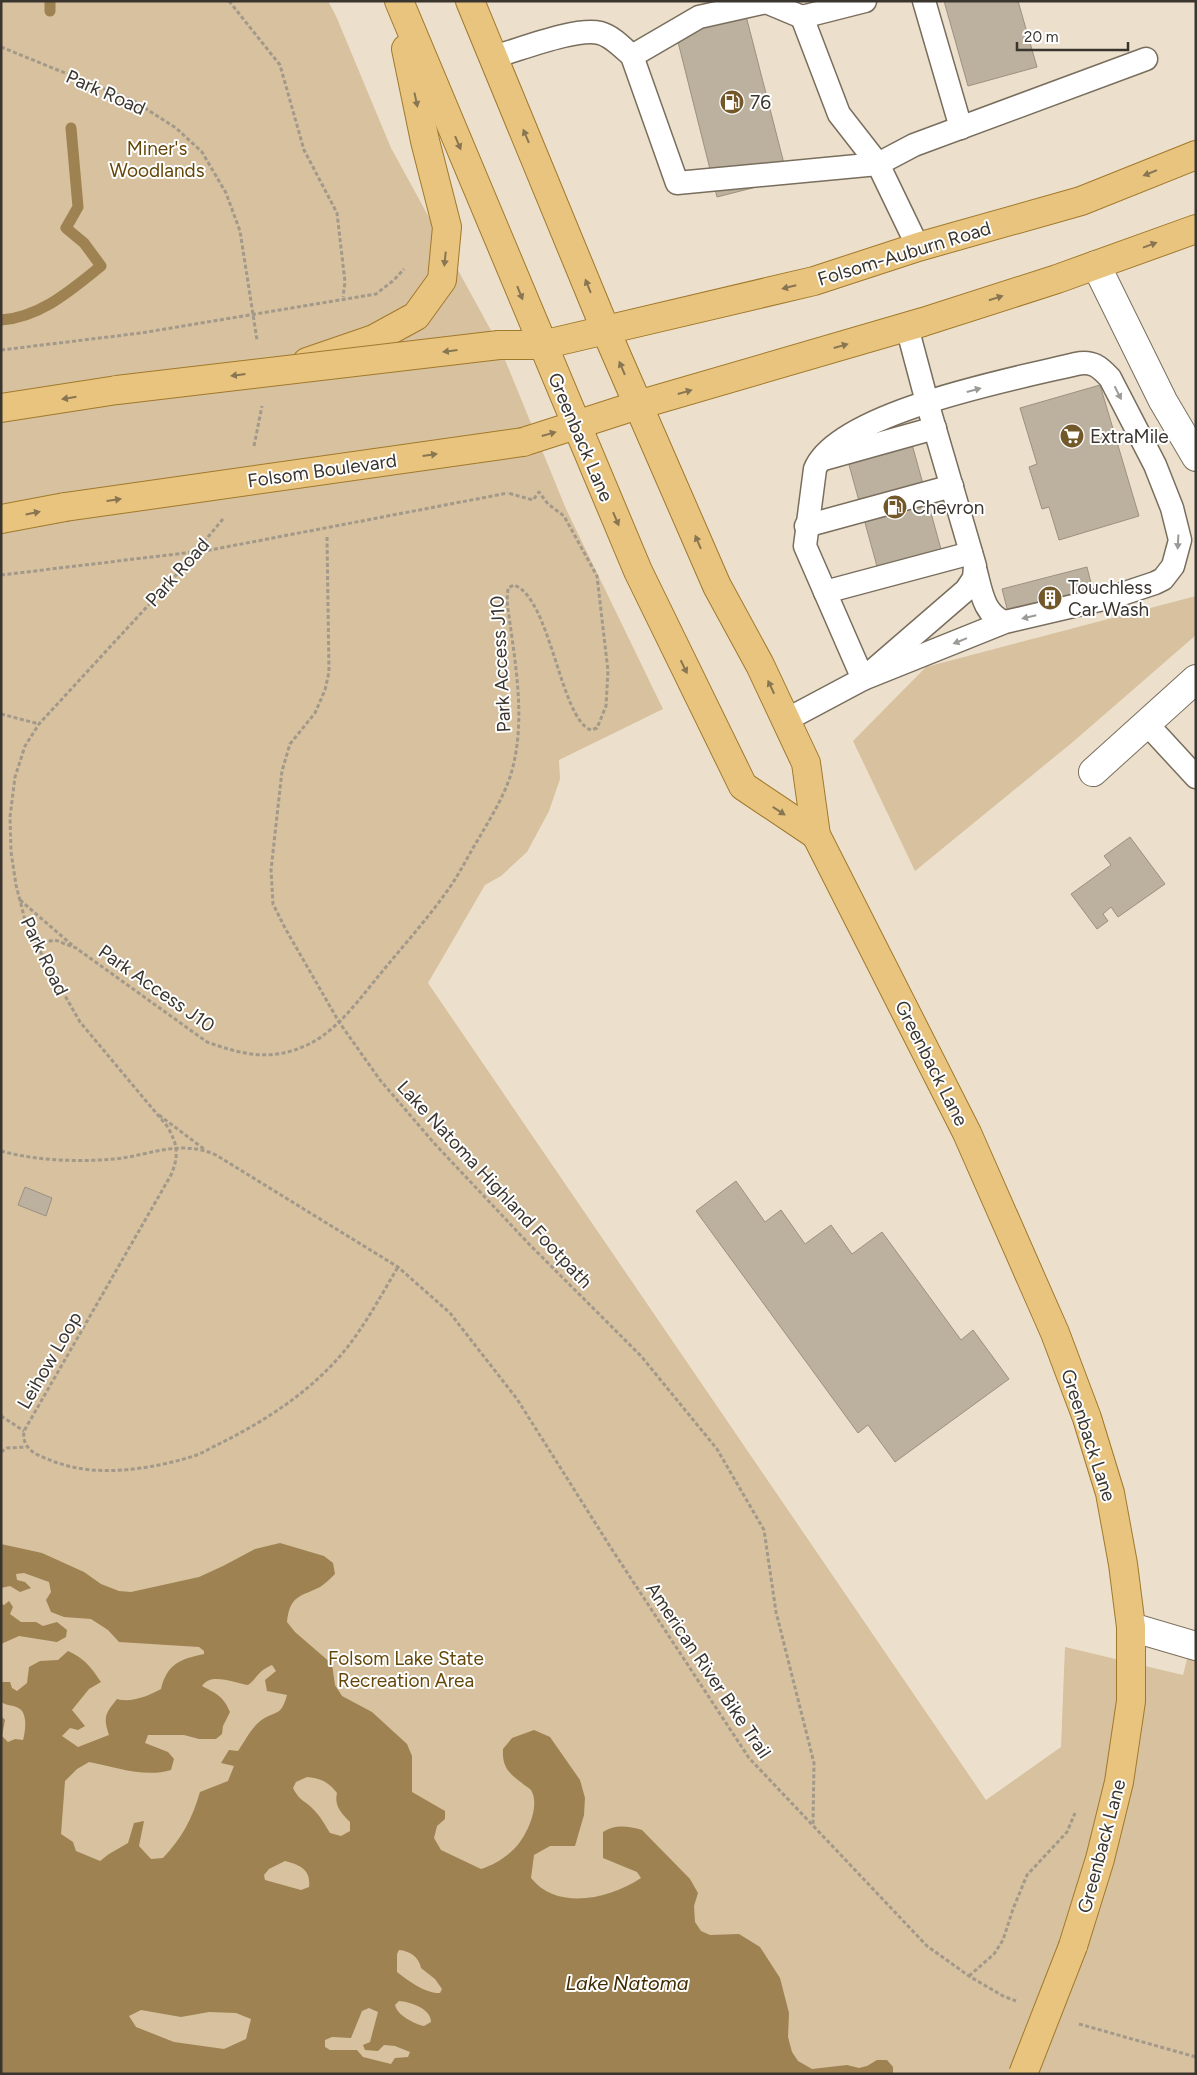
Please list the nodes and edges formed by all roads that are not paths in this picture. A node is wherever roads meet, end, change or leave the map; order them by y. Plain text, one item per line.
1 (397, 1) edge
2 (470, 1) edge
3 (865, 1) edge
4 (924, 1) edge
5 (802, 17) junction
6 (632, 56) junction
7 (493, 57) junction
8 (1146, 59) dead end
9 (961, 128) junction
10 (1196, 155) edge
11 (878, 164) junction
12 (1196, 229) edge
13 (918, 247) junction
14 (1096, 265) junction
15 (907, 327) junction
16 (606, 331) junction
17 (542, 345) junction
18 (287, 369) junction
19 (927, 402) junction
20 (638, 405) junction
21 (1, 408) edge
22 (576, 426) junction
23 (935, 428) junction
24 (1196, 457) edge
25 (818, 461) junction
26 (952, 486) junction
27 (1, 519) edge
28 (806, 526) junction
29 (974, 562) junction
30 (825, 592) junction
31 (1005, 622) junction
32 (863, 679) junction
33 (1196, 679) edge
34 (786, 720) junction
35 (1147, 724) junction
36 (1093, 772) dead end
37 (1196, 776) edge
38 (816, 835) junction
39 (1131, 1627) junction
40 (1196, 1646) edge
41 (1023, 2074) edge

1 -> 17 main road, Greenback Lane
1 -> 18 main road
2 - 7 main road, Greenback Lane
3 - 5 lane
4 - 9 lane
5 - 6 lane
5 - 11 lane
6 - 7 lane
6 - 11 lane
16 -> 7 main road, Greenback Lane
8 - 9 lane
9 - 11 lane
10 -> 13 main road, Folsom-Auburn Road
11 - 13 lane
14 -> 12 main road
13 -> 16 main road, Folsom-Auburn Road
15 -> 14 main road
14 - 24 street
15 - 19 lane
20 -> 15 main road
16 - 17 main road
20 -> 16 main road, Greenback Lane
17 -> 18 main road, bridge
17 - 22 main road, Greenback Lane
18 -> 21 main road, bridge
19 - 23 lane
19 - 25 lane
19 -> 31 lane
20 - 22 main road, Folsom Boulevard
34 -> 20 main road, Greenback Lane
27 -> 22 main road, Folsom Boulevard, bridge
22 -> 38 main road, Greenback Lane
23 - 25 lane
23 - 26 lane
25 - 28 lane
26 - 28 lane
26 - 29 lane
28 - 30 lane
29 - 30 lane
29 - 31 lane
29 - 32 lane
30 - 32 lane
31 -> 32 lane
32 - 34 lane
33 - 35 street
34 - 38 main road, Greenback Lane
35 - 36 street
35 - 37 lane
38 - 39 main road, Greenback Lane
39 - 40 street
39 - 41 main road, Greenback Lane, bridge

